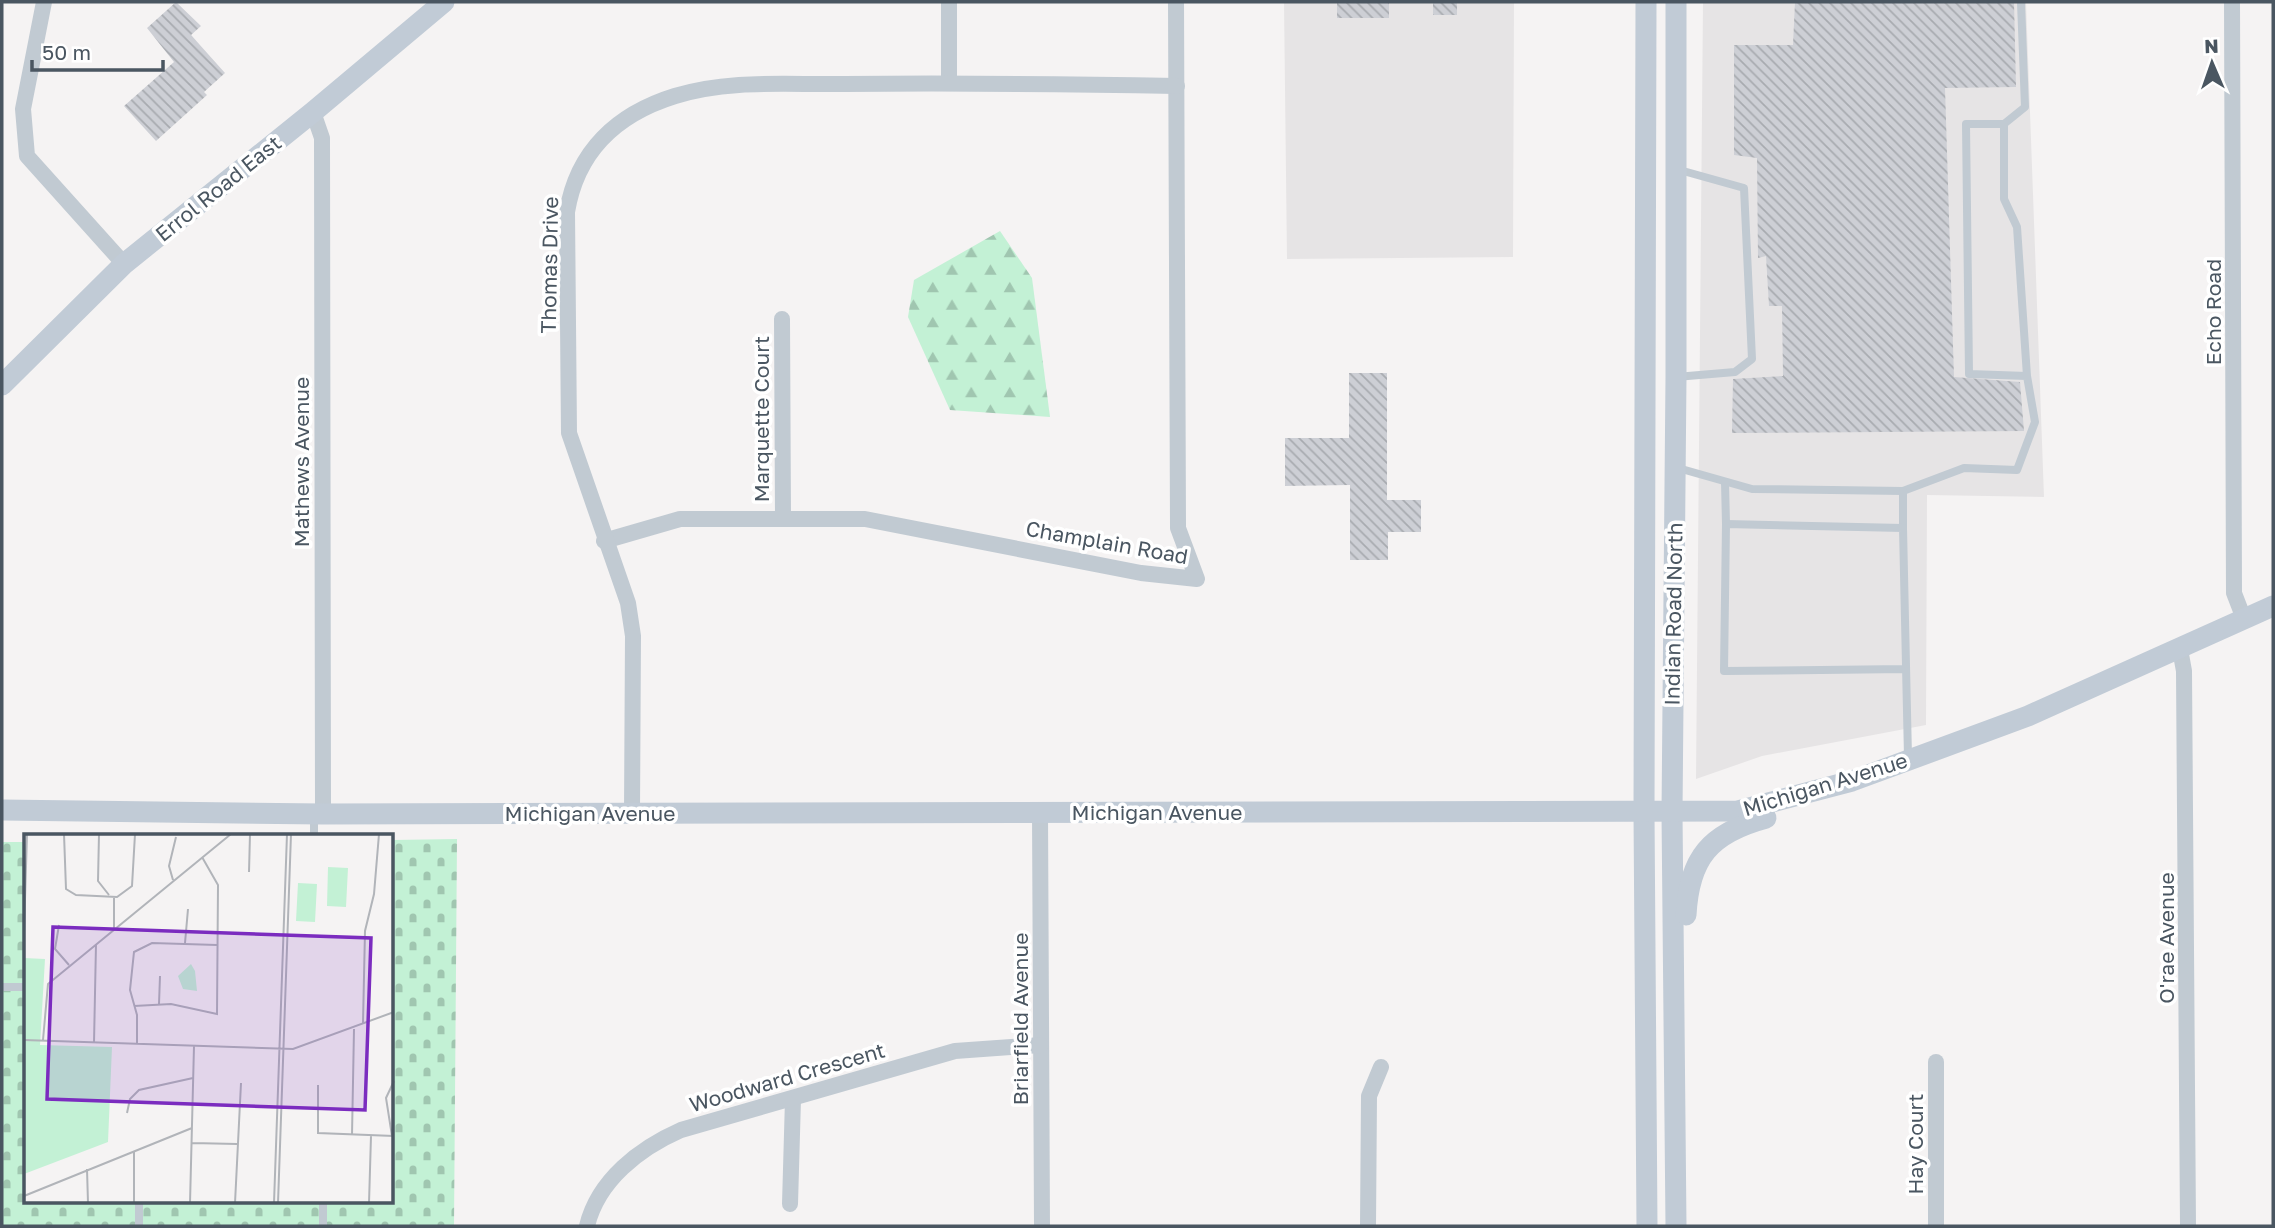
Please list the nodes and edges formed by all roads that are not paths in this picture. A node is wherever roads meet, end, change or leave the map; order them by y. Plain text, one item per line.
1 (44, 2) edge
2 (443, 2) edge
3 (949, 2) edge
4 (1176, 2) edge
5 (1646, 2) edge
6 (1676, 2) edge
7 (2021, 2) edge
8 (2232, 2) edge
9 (949, 83) junction
10 (1177, 86) junction
11 (313, 112) junction
12 (2004, 124) junction
13 (1675, 169) junction
14 (124, 264) junction
15 (782, 319) dead end
16 (2027, 376) junction
17 (1676, 377) junction
18 (2, 385) edge
19 (1675, 467) junction
20 (1725, 482) junction
21 (1903, 491) junction
22 (783, 519) junction
23 (1726, 524) junction
24 (1903, 528) junction
25 (604, 541) junction
26 (2273, 606) edge
27 (2244, 620) junction
28 (2180, 649) junction
29 (1906, 669) junction
30 (1908, 760) junction
31 (1852, 781) junction
32 (2, 810) edge
33 (632, 812) junction
34 (1040, 812) junction
35 (1644, 813) junction
36 (1672, 813) junction
37 (319, 814) junction
38 (314, 834) edge
39 (1675, 979) junction
40 (2, 987) edge
41 (24, 987) edge
42 (1041, 1045) junction
43 (1936, 1062) dead end
44 (1381, 1067) dead end
45 (793, 1099) junction
46 (139, 1204) edge
47 (324, 1204) edge
48 (790, 1204) dead end
49 (139, 1226) edge
50 (323, 1226) edge
51 (587, 1226) edge
52 (1042, 1226) edge
53 (1368, 1226) edge
54 (1647, 1226) edge
55 (1676, 1226) edge
56 (1936, 1226) edge
57 (2188, 1226) edge

1 - 14 street
2 - 11 main road, Errol Road East
3 - 9 street
4 - 10 street, Champlain Road
5 - 35 main road, Indian Road North
6 - 13 main road, Indian Road North
7 - 12 lane
8 - 27 street, Echo Road
9 - 10 street, Thomas Drive
9 - 25 street, Thomas Drive
10 - 22 street, Champlain Road
11 - 14 main road, Errol Road East
11 - 37 street, Mathews Avenue
12 - 16 lane
12 - 16 lane
13 - 17 main road, Indian Road North
13 - 17 lane
14 - 18 main road, Errol Road East
15 - 22 street, Marquette Court
16 - 21 lane
17 - 19 main road, Indian Road North
19 - 20 lane
19 - 36 main road, Indian Road North
20 - 21 lane
20 - 23 lane
21 - 24 lane
22 - 25 street, Champlain Road
23 - 24 lane
23 - 29 lane
24 - 29 lane
25 - 33 street, Thomas Drive
26 - 27 main road, Michigan Avenue
27 - 28 main road, Michigan Avenue
28 - 30 main road, Michigan Avenue
28 - 57 street, O'rae Avenue
29 - 30 lane
30 - 31 main road, Michigan Avenue
31 - 36 main road, Michigan Avenue
31 - 39 main road
32 - 37 main road, Michigan Avenue
33 - 34 main road, Michigan Avenue
33 - 37 main road, Michigan Avenue
34 - 35 main road, Michigan Avenue
34 - 42 street, Briarfield Avenue
35 - 36 main road, Michigan Avenue
35 - 54 main road, Indian Road North
36 - 39 main road, Indian Road North
37 - 38 lane
39 - 55 main road, Indian Road North
40 - 41 lane
42 - 45 street, Woodward Crescent
42 - 52 street, Briarfield Avenue
43 - 56 street, Hay Court
44 - 53 street
45 - 48 street
45 - 51 street, Woodward Crescent
46 - 49 lane
47 - 50 lane

